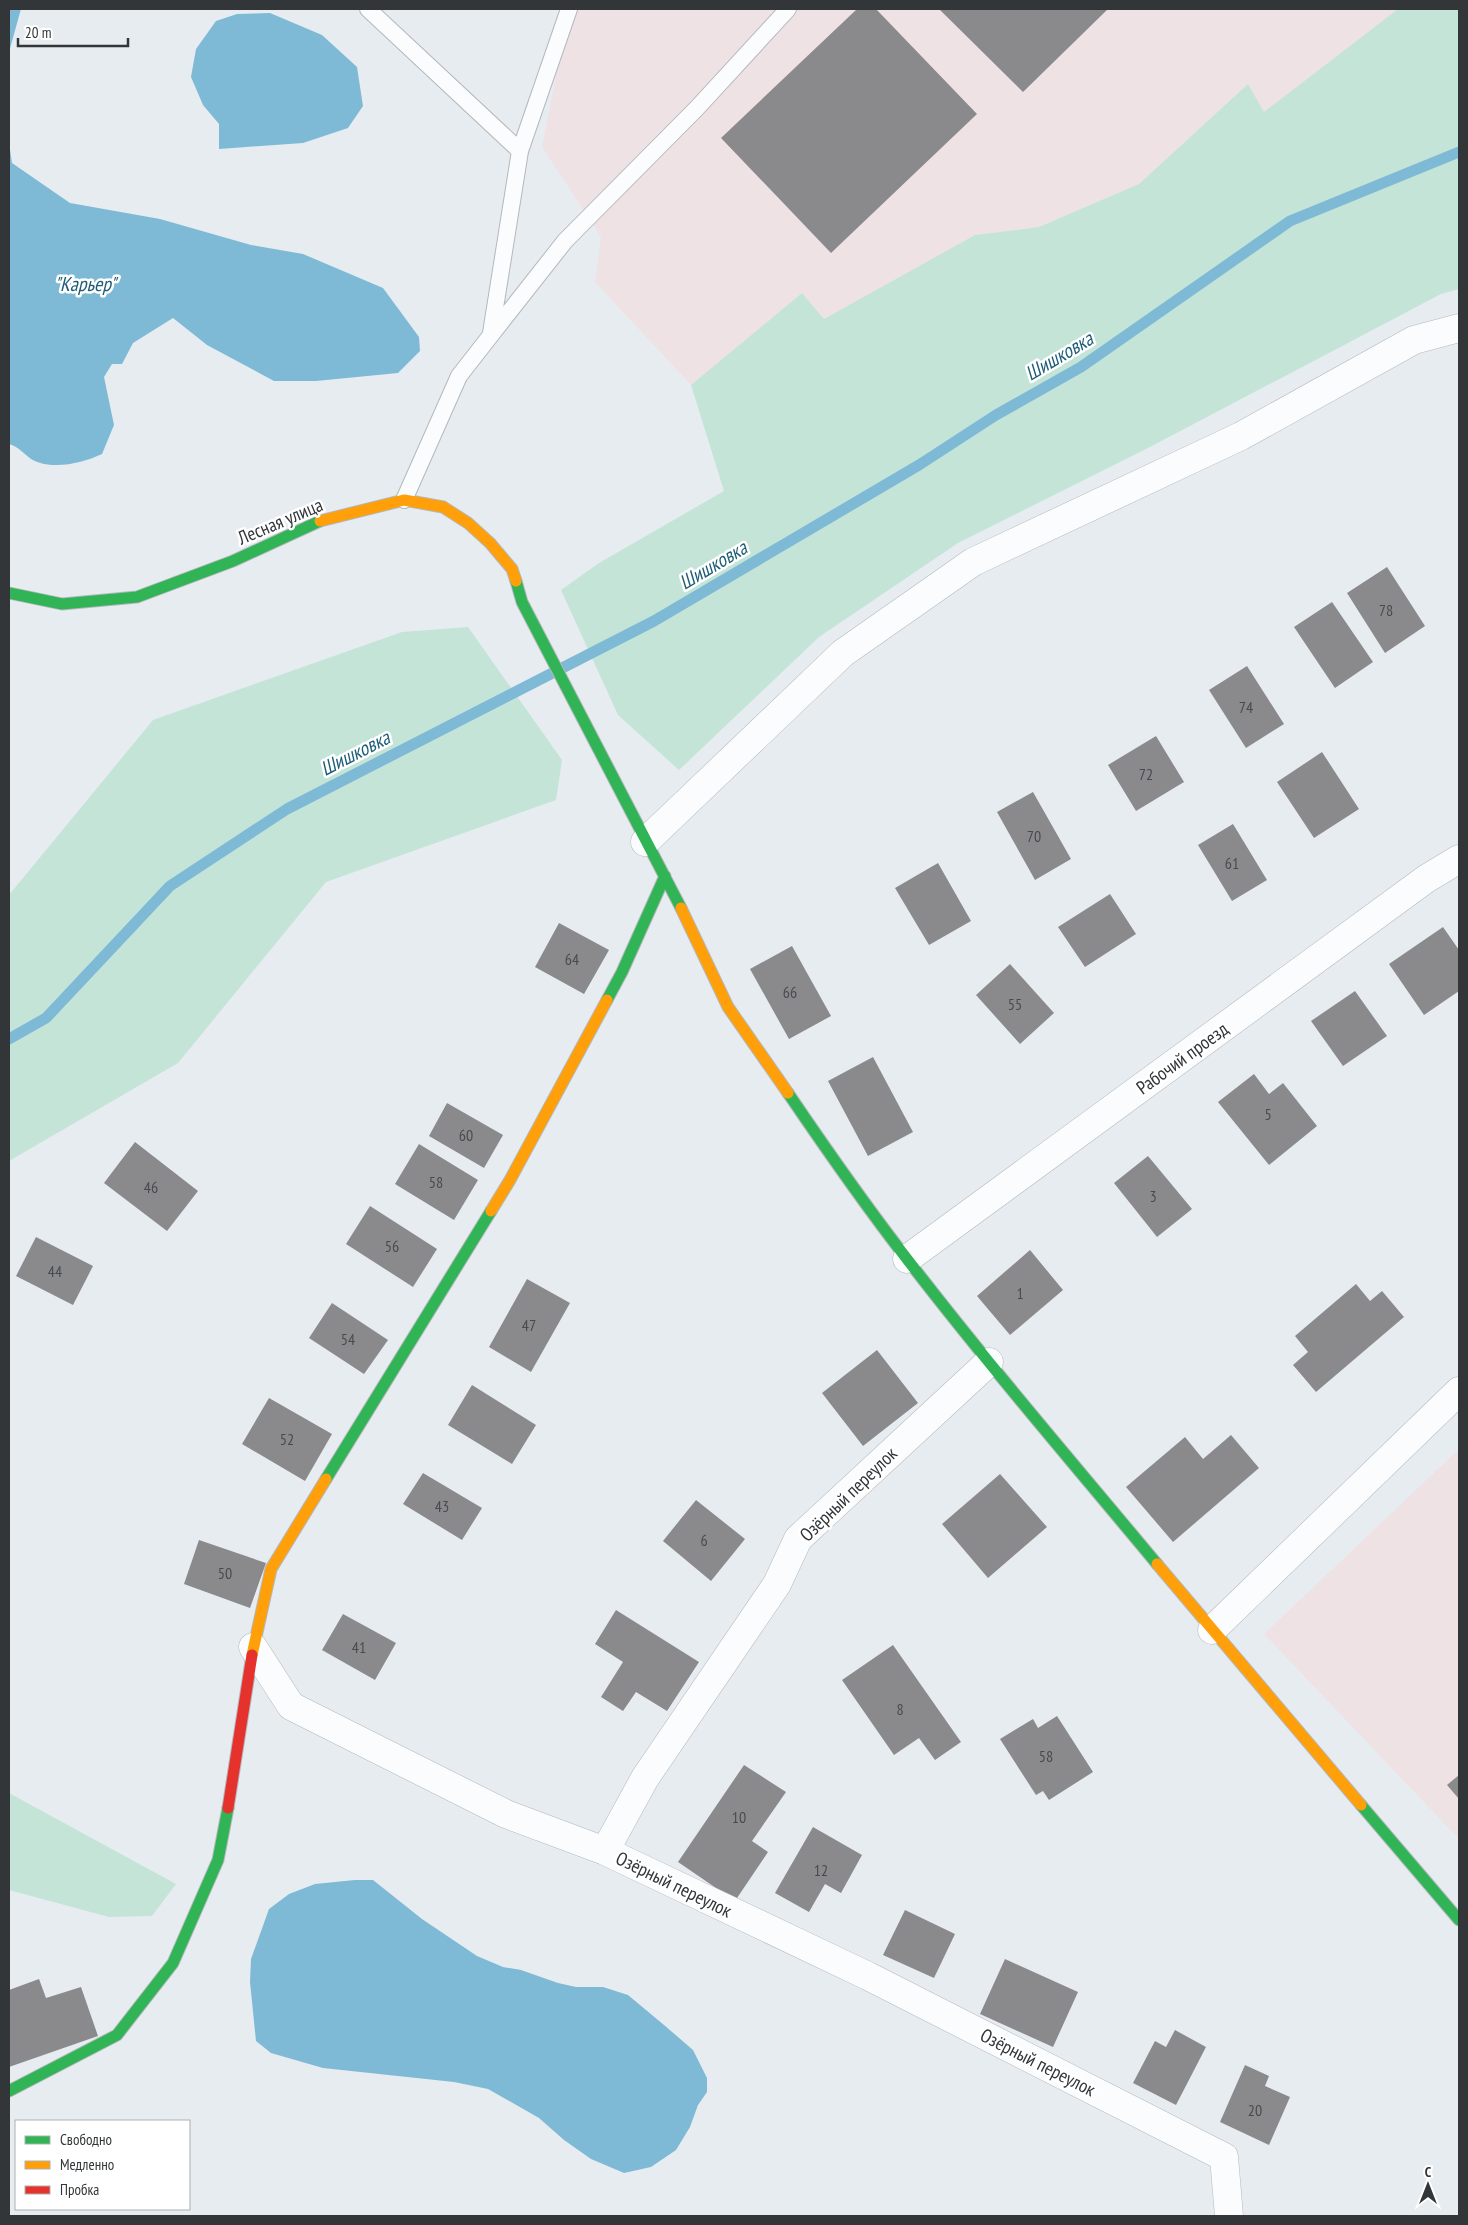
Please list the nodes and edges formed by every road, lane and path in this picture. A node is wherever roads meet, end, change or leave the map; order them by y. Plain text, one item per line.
1 (368, 9) edge
2 (569, 9) edge
3 (788, 9) edge
4 (520, 151) junction
5 (1459, 328) edge
6 (490, 335) junction
7 (404, 500) junction
8 (9, 593) edge
9 (645, 842) junction
10 (1459, 859) edge
11 (665, 876) junction
12 (907, 1259) junction
13 (989, 1362) junction
14 (1459, 1391) edge
15 (1212, 1630) junction
16 (253, 1647) junction
17 (605, 1850) junction
18 (1459, 1920) edge
19 (9, 2091) edge
20 (1229, 2216) edge

1 - 4 lane
2 - 4 lane
3 - 6 lane
4 - 6 lane
5 - 9 street
6 - 7 lane
7 - 8 street, Лесная улица
7 - 9 street, Лесная улица
9 - 11 street, Лесная улица
10 - 12 street, Рабочий проезд
11 - 12 street, Лесная улица
11 - 16 street
12 - 13 street, Лесная улица
13 - 15 street, Лесная улица
13 - 17 street, Озёрный переулок
14 - 15 street
15 - 18 street, Лесная улица
16 - 17 street
16 - 19 street
17 - 20 street, Озёрный переулок

